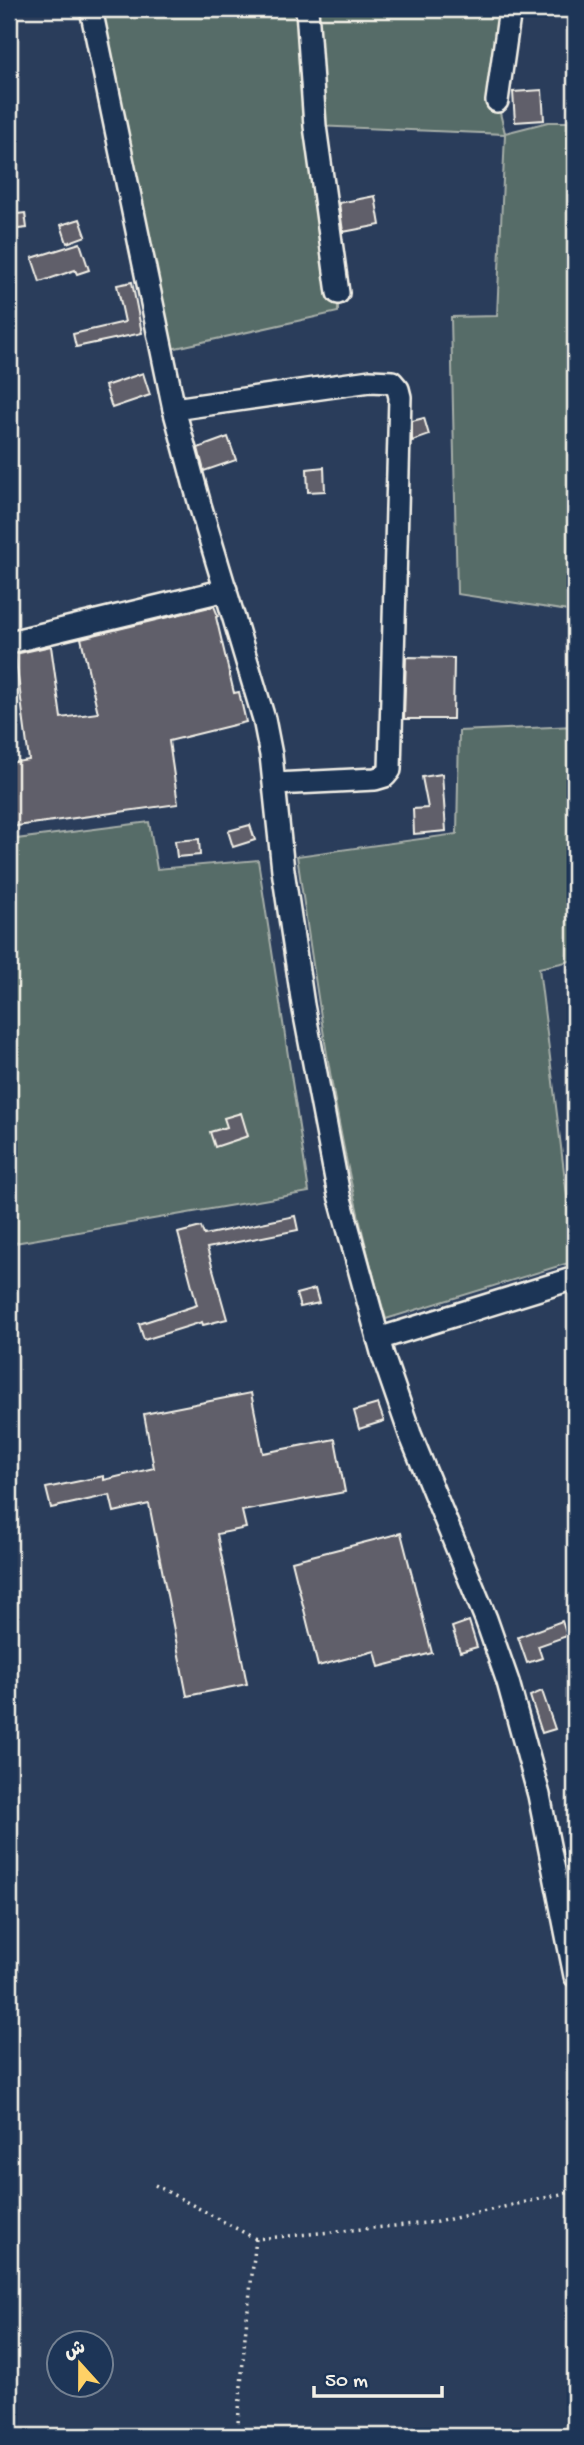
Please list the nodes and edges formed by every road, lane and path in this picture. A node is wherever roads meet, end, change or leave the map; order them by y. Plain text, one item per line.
1 (91, 9) edge
2 (307, 9) edge
3 (510, 9) edge
4 (497, 101) dead end
5 (338, 293) dead end
6 (174, 409) junction
7 (226, 590) junction
8 (10, 642) edge
9 (275, 784) junction
10 (575, 1278) edge
11 (378, 1339) junction
12 (575, 1976) edge
13 (155, 2185) dead end
14 (575, 2191) edge
15 (256, 2239) junction
16 (237, 2436) edge

1 - 6 street
2 - 5 street
3 - 4 street
6 - 7 street
6 - 9 street
7 - 8 street
7 - 9 street
9 - 11 street
10 - 11 street
11 - 12 street
13 - 15 path
14 - 15 path
15 - 16 path

